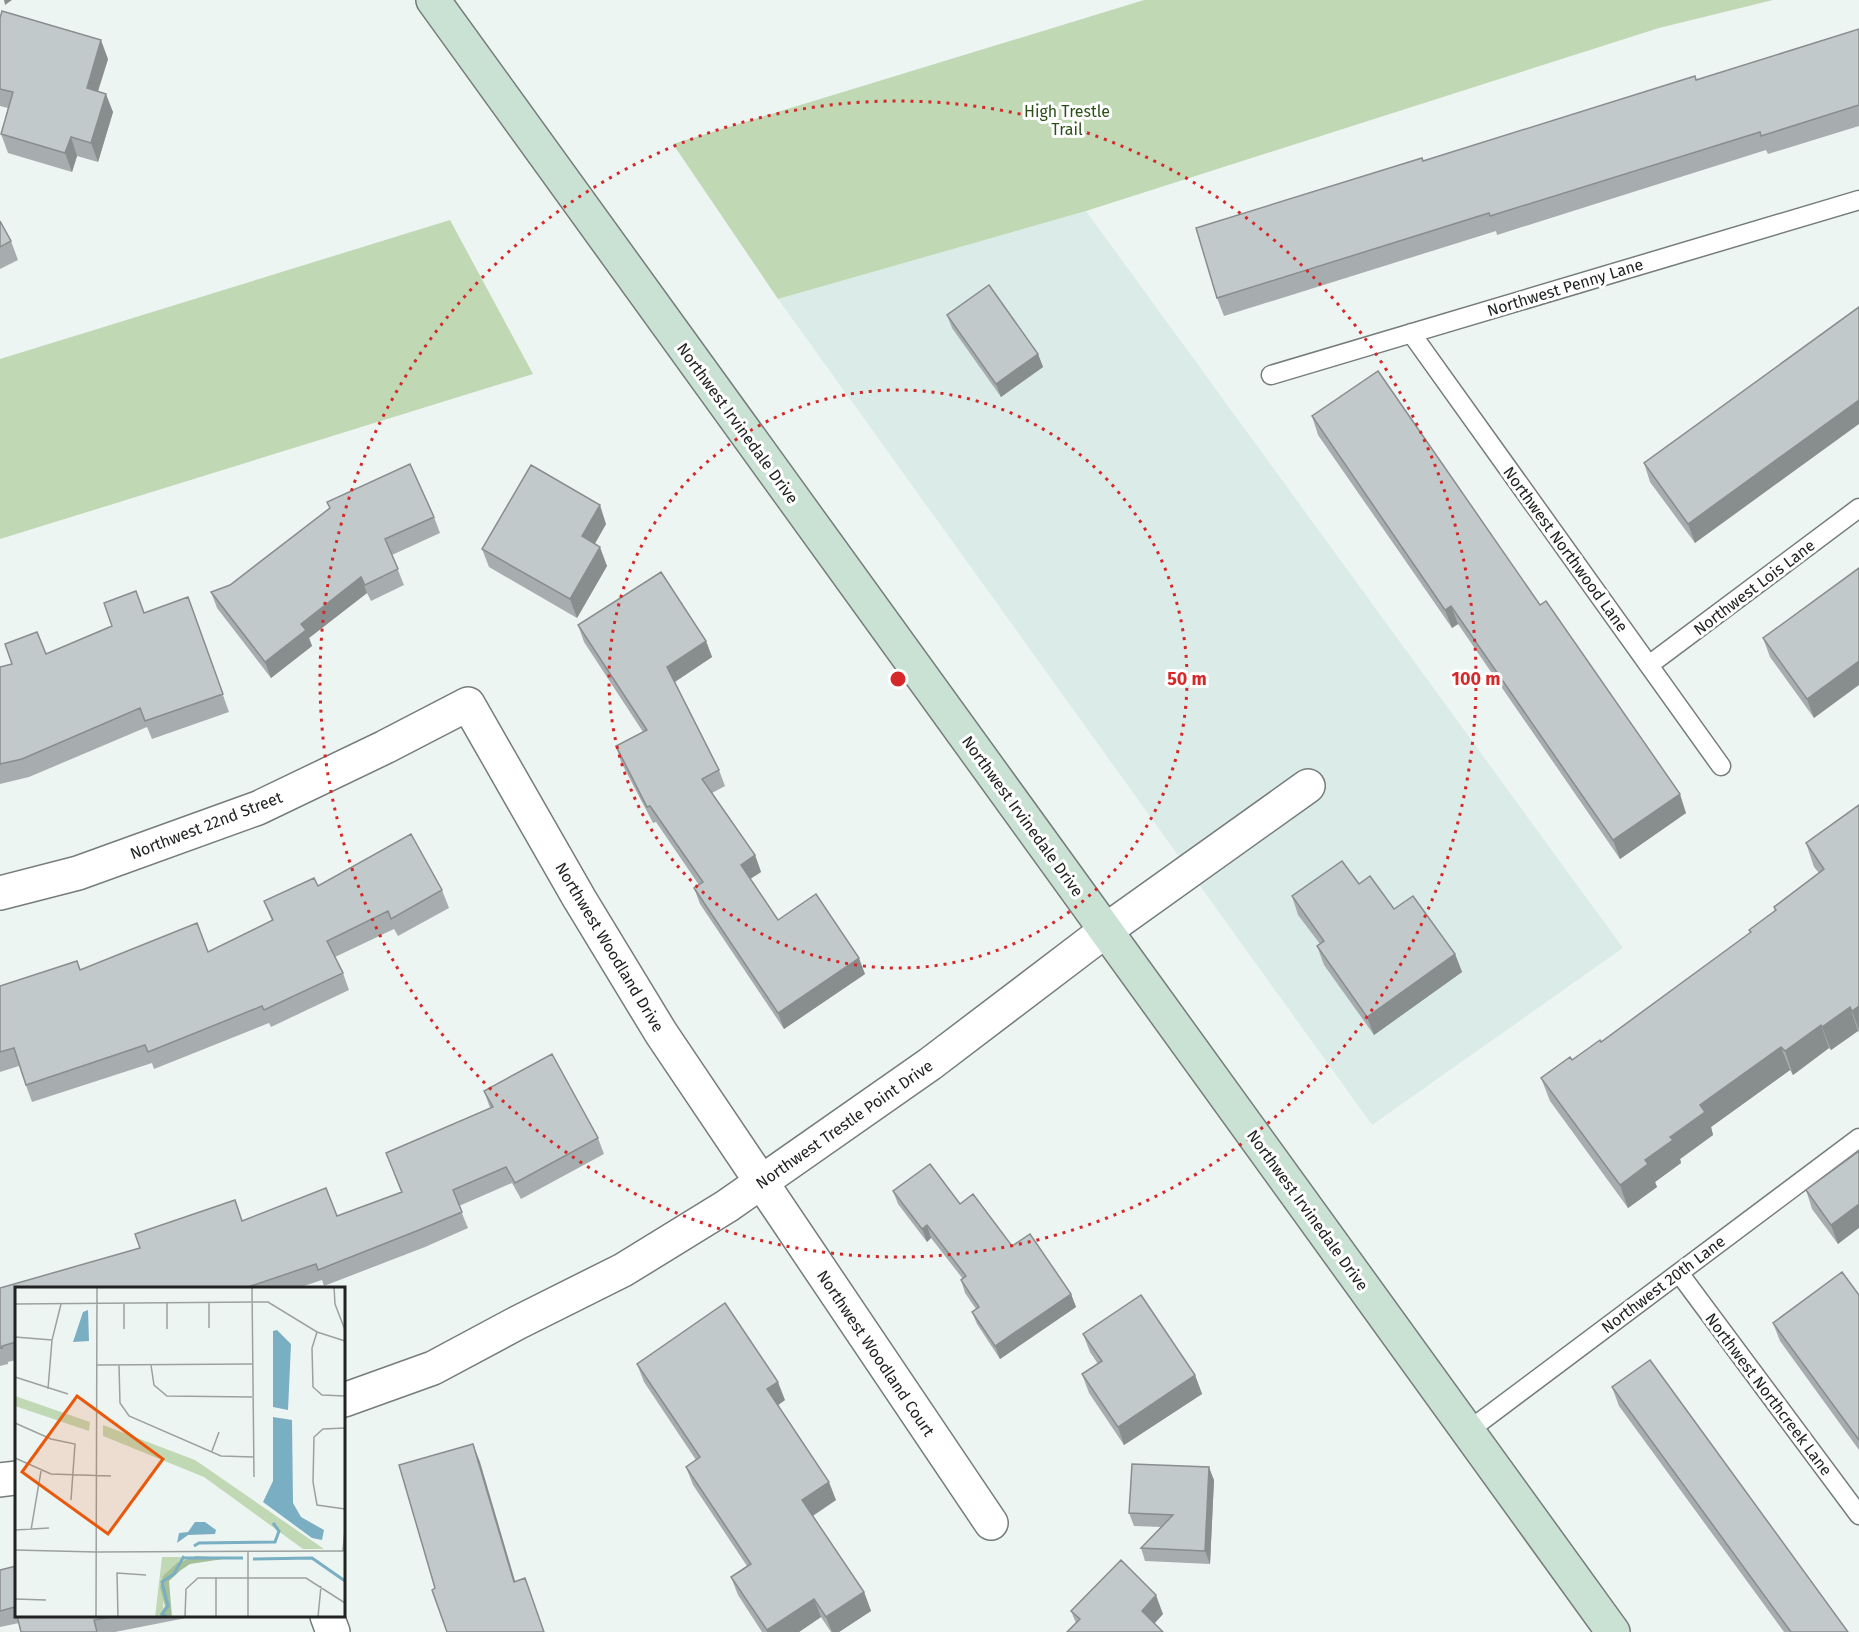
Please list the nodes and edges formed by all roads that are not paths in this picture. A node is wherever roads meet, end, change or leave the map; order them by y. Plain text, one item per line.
1 (433, 0) edge
2 (1859, 200) edge
3 (1411, 333) junction
4 (1271, 375) dead end
5 (1859, 508) edge
6 (1649, 665) junction
7 (468, 704) joint
8 (1721, 766) dead end
9 (1308, 786) dead end
10 (0, 893) edge
11 (1105, 931) junction
12 (1859, 1138) edge
13 (761, 1183) junction
14 (1679, 1273) junction
15 (345, 1400) edge
16 (1468, 1431) junction
17 (15, 1478) edge
18 (0, 1480) edge
19 (1859, 1515) edge
20 (991, 1523) dead end
21 (327, 1617) edge
22 (333, 1632) edge
23 (1613, 1632) edge

1 - 11 main road, Northwest Irvinedale Drive
2 - 3 lane, Northwest Penny Lane
3 - 4 lane, Northwest Penny Lane
3 - 6 lane, Northwest Northwood Lane
5 - 6 lane, Northwest Lois Lane
6 - 8 lane, Northwest Northwood Lane
7 - 10 street, Northwest 22nd Street
7 - 13 street, Northwest Woodland Drive
9 - 11 street, Northwest Trestle Point Drive
11 - 13 street, Northwest Trestle Point Drive
11 - 16 main road, Northwest Irvinedale Drive
12 - 14 lane, Northwest 20th Lane
13 - 15 street, Northwest Trestle Point Drive
13 - 20 street, Northwest Woodland Court
14 - 16 lane, Northwest 20th Lane
14 - 19 lane, Northwest Northcreek Lane
16 - 23 main road, Northwest Irvinedale Drive
17 - 18 street
21 - 22 street

